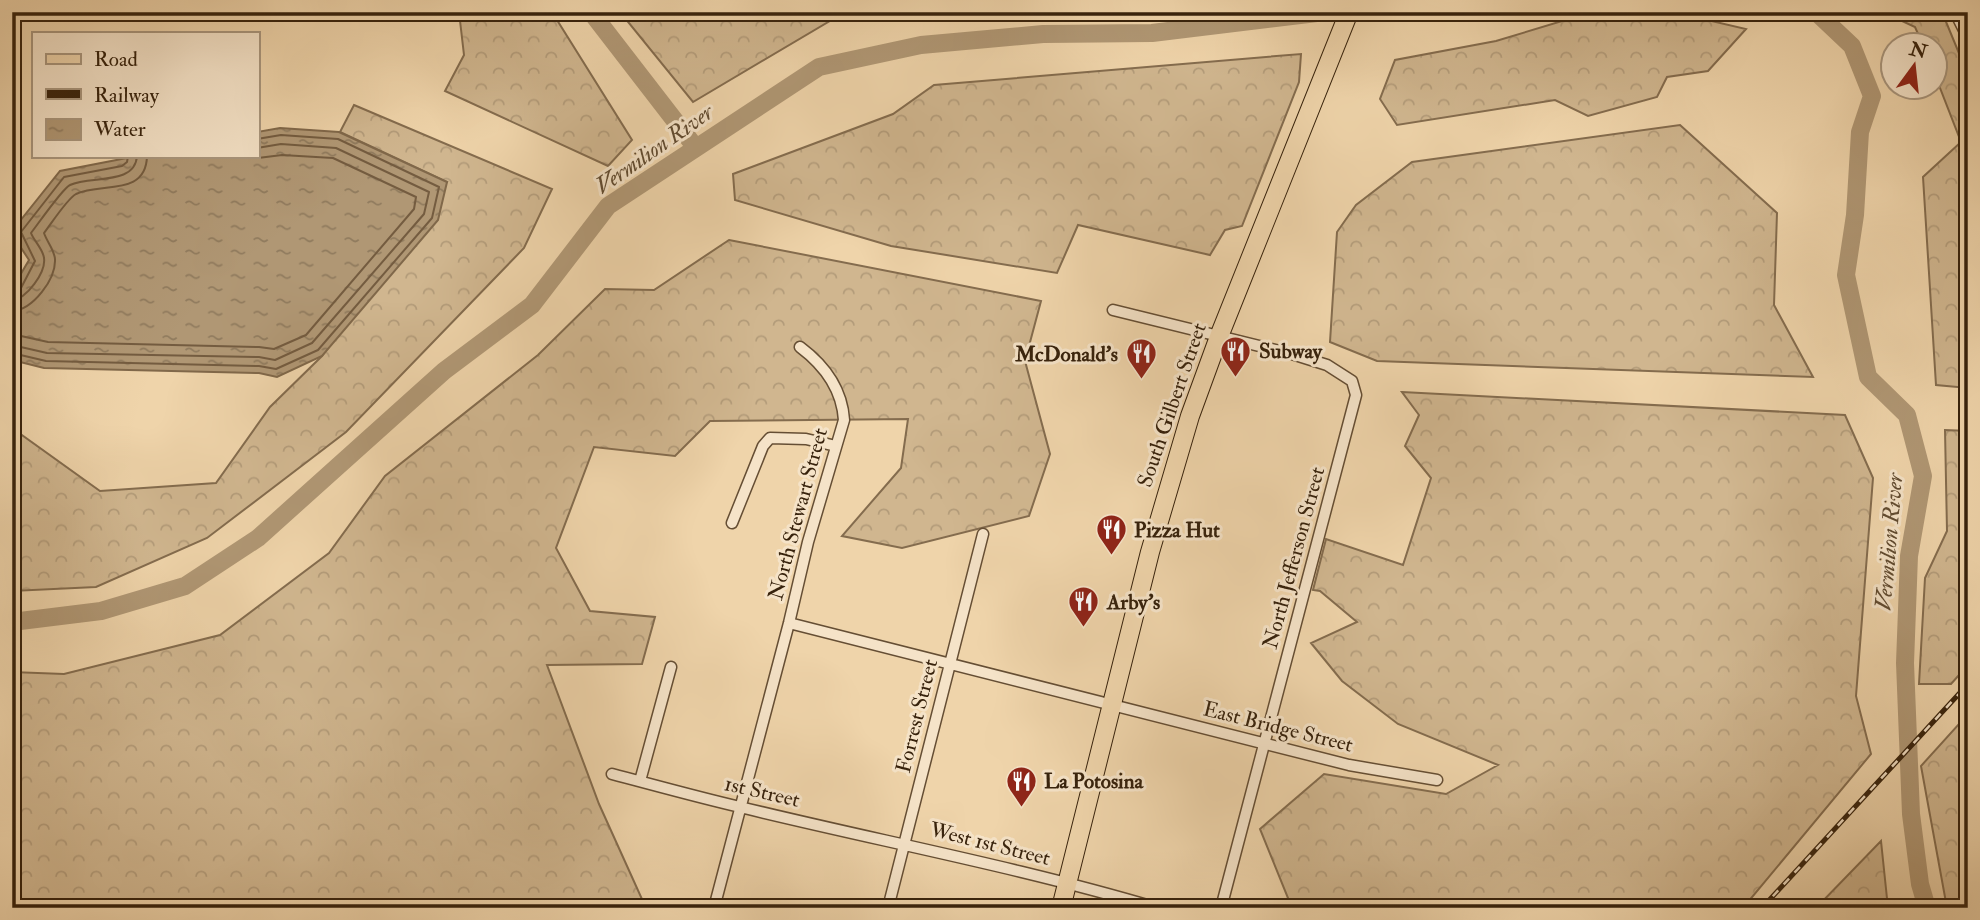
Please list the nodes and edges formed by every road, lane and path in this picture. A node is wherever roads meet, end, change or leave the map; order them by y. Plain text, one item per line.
1 (1349, 12) edge
2 (1955, 12) edge
3 (1968, 38) edge
4 (1113, 310) dead end
5 (1220, 334) junction
6 (800, 347) dead end
7 (836, 446) junction
8 (732, 523) dead end
9 (982, 534) dead end
10 (789, 623) junction
11 (950, 664) junction
12 (671, 667) dead end
13 (1112, 705) junction
14 (1265, 744) junction
15 (612, 774) dead end
16 (1437, 780) dead end
17 (640, 781) junction
18 (741, 807) junction
19 (904, 843) junction
20 (1067, 883) junction
21 (714, 908) edge
22 (888, 908) edge
23 (1061, 908) edge
24 (1157, 908) edge
25 (1221, 908) edge

1 - 5 main road, South Gilbert Street
2 - 3 street
4 - 5 street
5 - 13 main road, South Gilbert Street
5 - 14 street, North Jefferson Street
6 - 7 street, North Stewart Street
7 - 8 street
7 - 10 street, North Stewart Street
9 - 11 street, Forrest Street
10 - 11 street, East Bridge Street
10 - 18 street, North Stewart Street
11 - 13 street, East Bridge Street
11 - 19 street, Forrest Street
12 - 17 street
13 - 14 street, East Bridge Street
13 - 20 main road, South Gilbert Street
14 - 16 street, East Bridge Street
14 - 25 street, North Jefferson Street
15 - 17 street, 1st Street
17 - 18 street, 1st Street
18 - 19 street, 1st Street
18 - 21 street, North Stewart Street
19 - 20 street, West 1st Street
19 - 22 street, Forrest Street
20 - 23 main road, South Gilbert Street
20 - 24 street, West 1st Street

